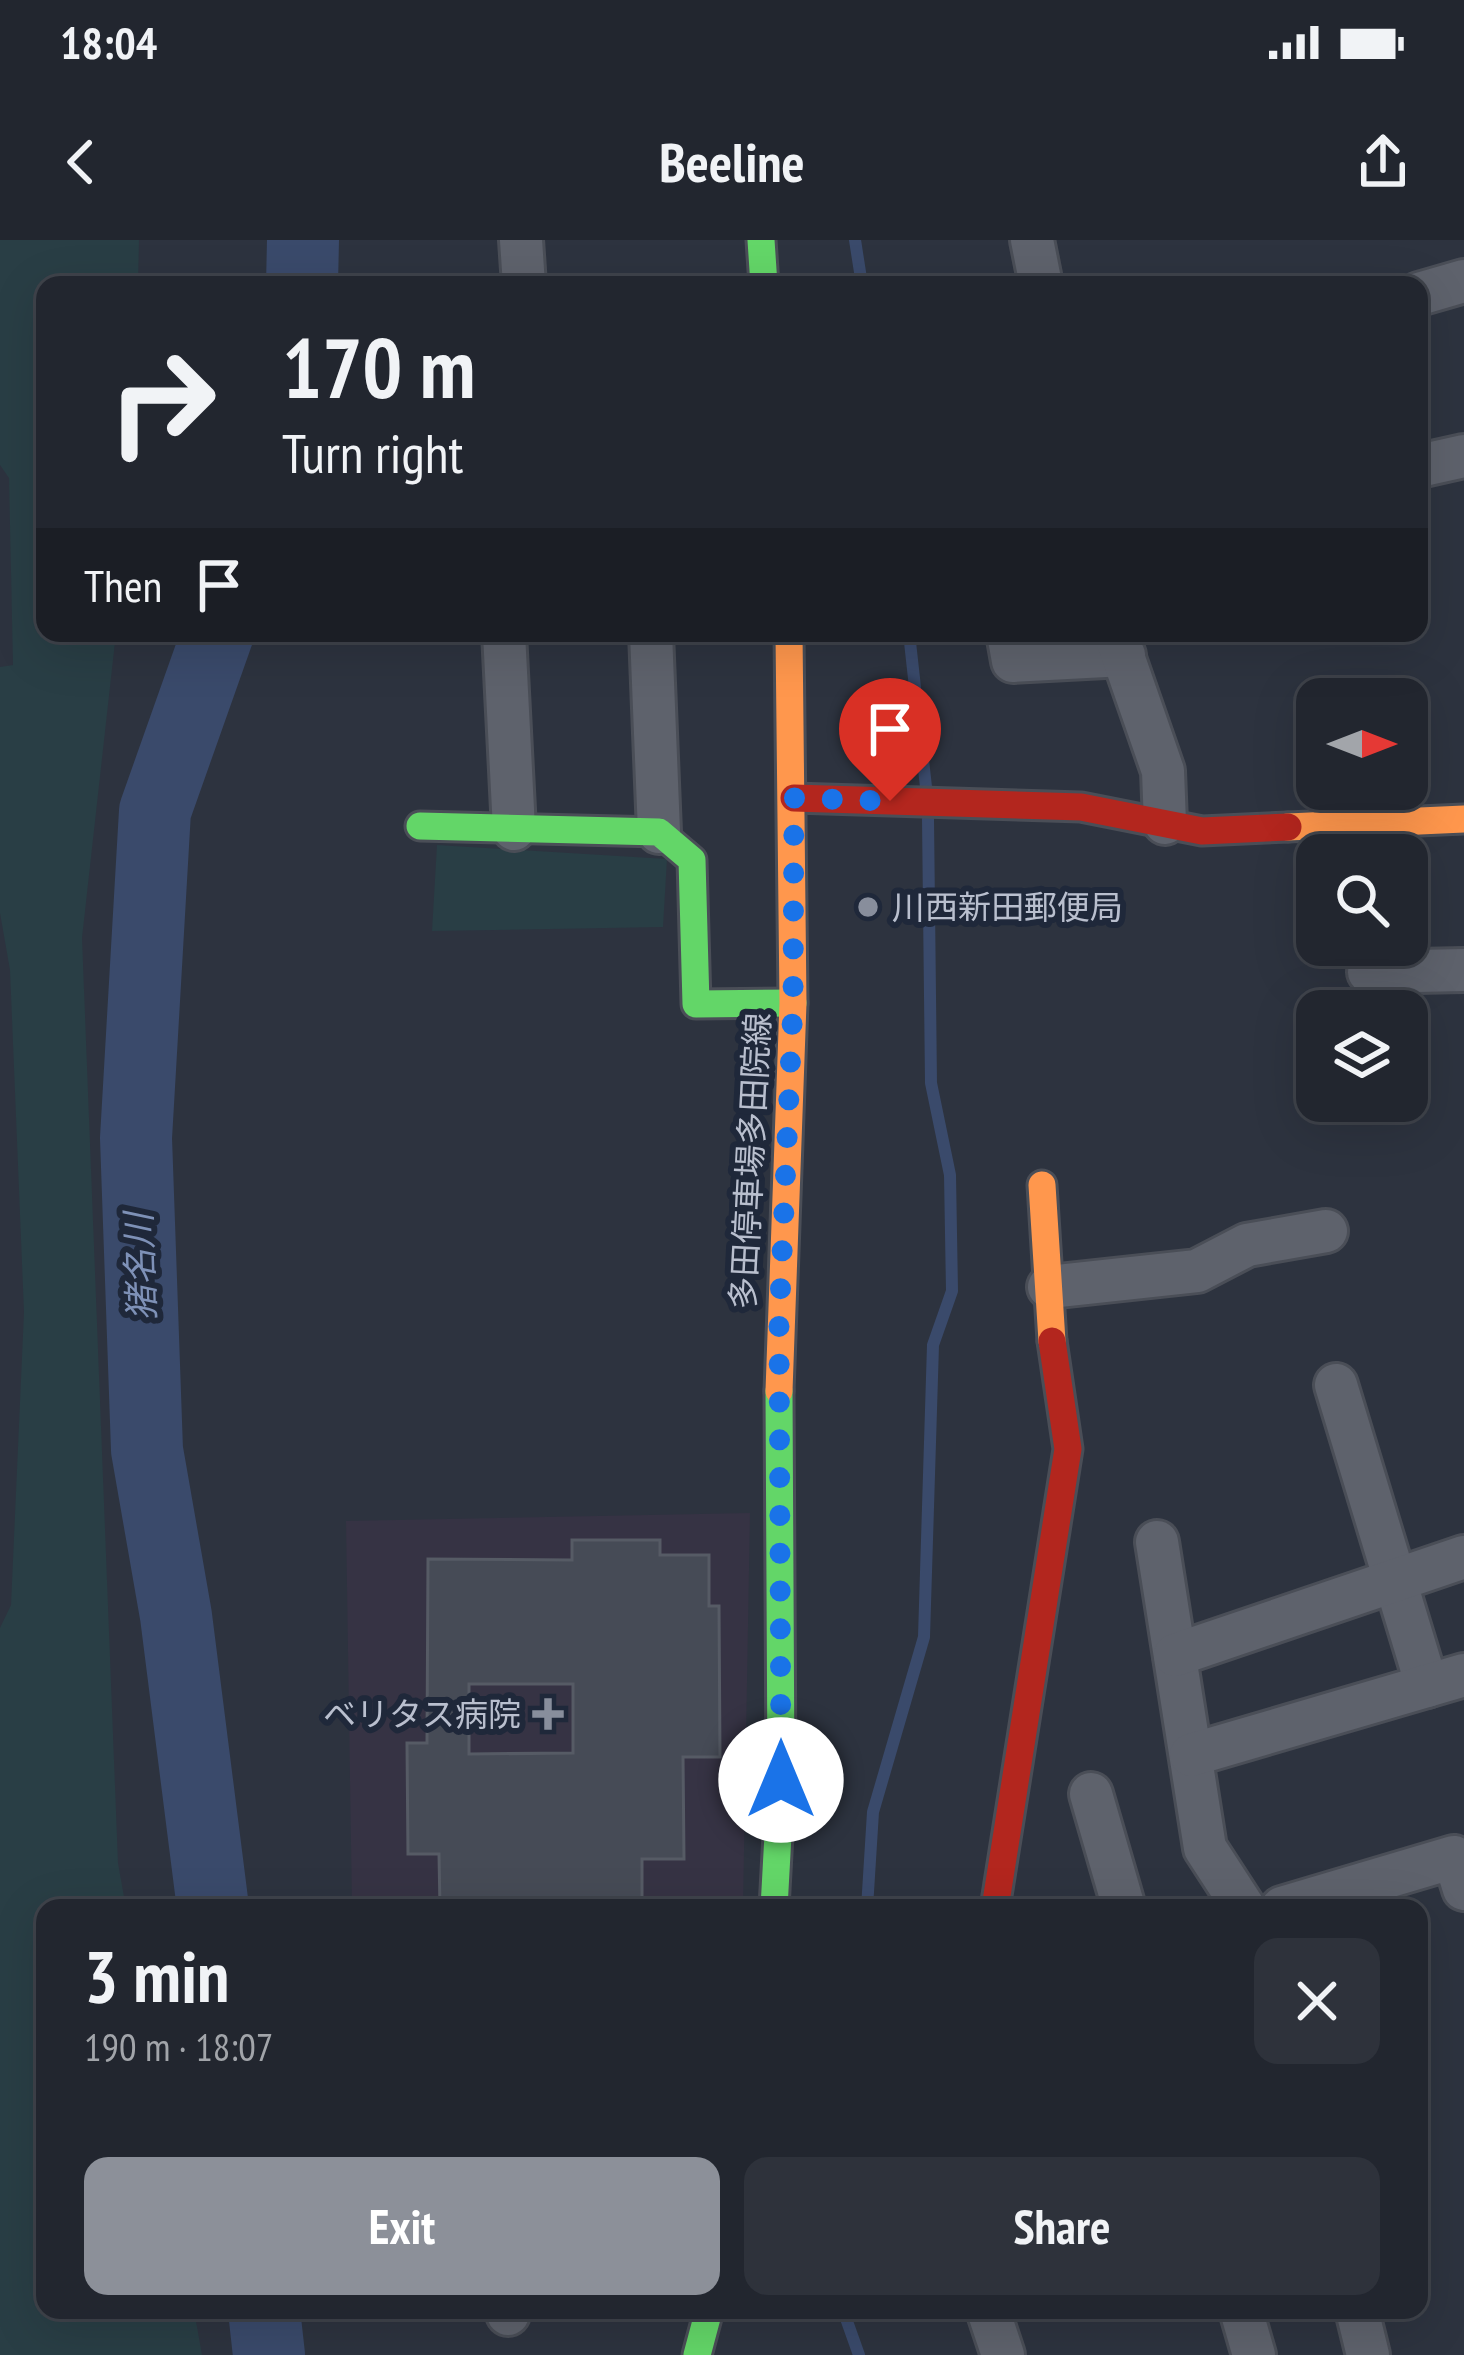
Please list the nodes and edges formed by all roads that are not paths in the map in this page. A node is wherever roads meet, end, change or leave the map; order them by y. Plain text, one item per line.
1 (521, 240) edge
2 (761, 240) edge
3 (1032, 240) edge
4 (523, 276) edge
5 (763, 276) edge
6 (1039, 276) edge
7 (1464, 281) edge
8 (1428, 291) edge
9 (1464, 456) edge
10 (1428, 464) edge
11 (504, 642) edge
12 (651, 642) edge
13 (789, 642) edge
14 (1010, 642) edge
15 (1120, 644) edge
16 (794, 798) junction
17 (1464, 819) edge
18 (1165, 823) junction
19 (420, 826) dead end
20 (514, 829) junction
21 (659, 832) junction
22 (1464, 970) edge
23 (1370, 972) dead end
24 (793, 1004) junction
25 (1042, 1185) dead end
26 (1326, 1231) dead end
27 (1048, 1287) junction
28 (1336, 1384) dead end
29 (1157, 1542) dead end
30 (1464, 1557) edge
31 (1396, 1580) junction
32 (1175, 1655) junction
33 (1446, 1680) edge
34 (1191, 1755) junction
35 (1091, 1794) dead end
36 (1464, 1888) edge
37 (774, 1899) edge
38 (996, 1899) edge
39 (1121, 1899) edge
40 (1238, 1899) edge
41 (1313, 1899) edge
42 (707, 2319) edge
43 (991, 2319) edge
44 (1243, 2319) edge
45 (1359, 2319) edge
46 (697, 2355) edge
47 (1003, 2355) edge
48 (1253, 2355) edge
49 (1368, 2355) edge

1 - 4 street
2 - 5 street
3 - 6 street
7 - 8 street
9 - 10 street
11 - 20 street
12 - 21 street
13 - 16 street, 多田停車場多田院線
14 - 15 street
15 - 18 street
16 - 18 street
16 - 24 street, 多田停車場多田院線
17 - 18 street
19 - 20 street
20 - 21 street
21 - 24 street
22 - 23 street
24 - 37 street, 多田停車場多田院線
25 - 27 street
26 - 27 street
27 - 38 street
28 - 31 street
29 - 32 street
30 - 31 street
31 - 32 street
31 - 33 street
32 - 34 street
33 - 34 street
34 - 40 street
35 - 39 street
36 - 41 street
42 - 46 street
43 - 47 street
44 - 48 street
45 - 49 street

